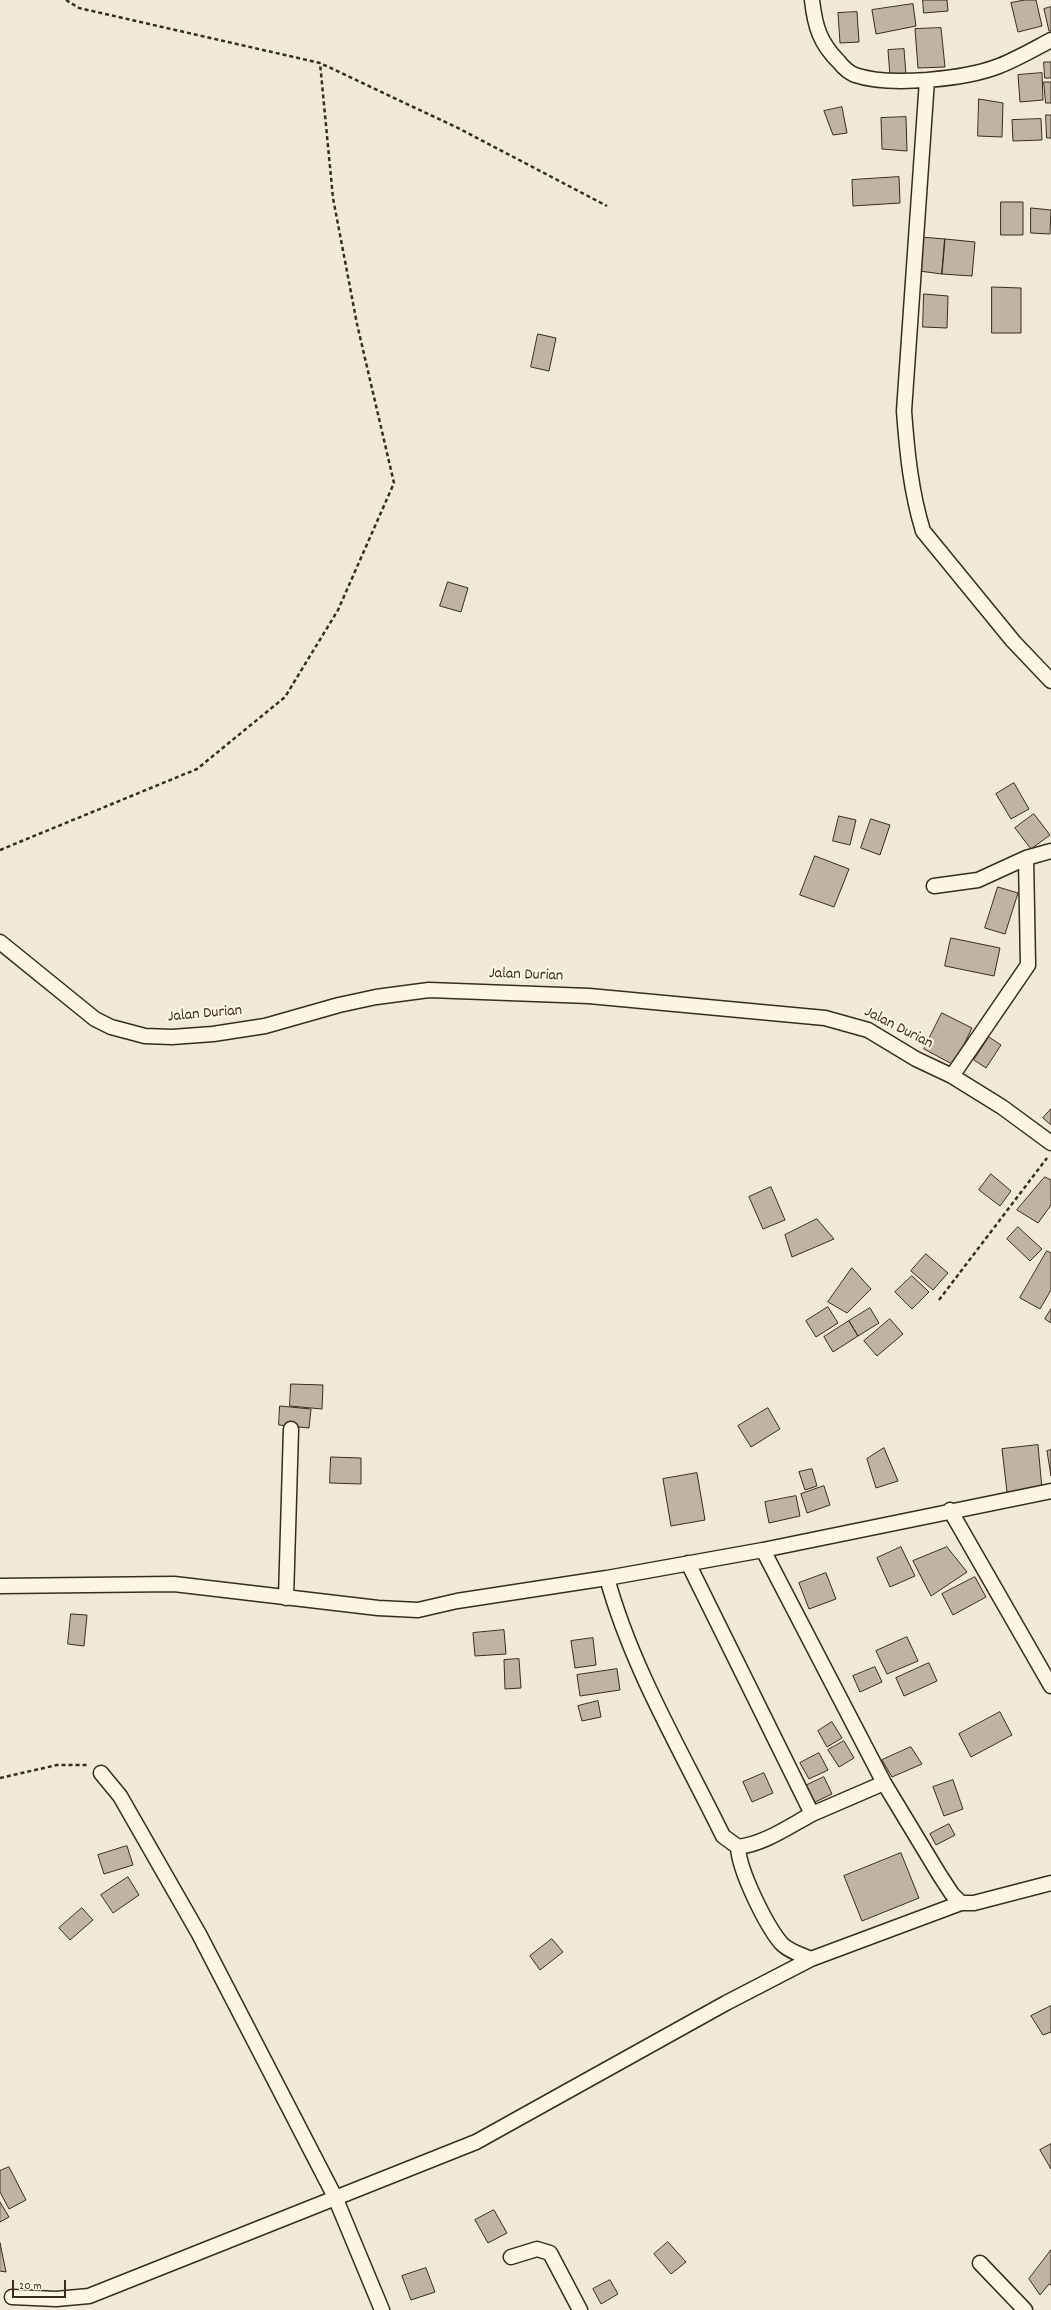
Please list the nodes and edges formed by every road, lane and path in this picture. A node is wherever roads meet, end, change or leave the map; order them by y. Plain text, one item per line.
1 (66, 0) edge
2 (812, 0) edge
3 (1051, 40) edge
4 (320, 63) junction
5 (927, 80) junction
6 (607, 206) dead end
7 (1051, 681) edge
8 (0, 850) edge
9 (1051, 851) edge
10 (1026, 858) junction
11 (934, 886) dead end
12 (0, 942) edge
13 (952, 1076) junction
14 (1051, 1143) edge
15 (1051, 1152) edge
16 (939, 1300) dead end
17 (291, 1429) dead end
18 (1051, 1491) edge
19 (950, 1510) junction
20 (763, 1550) junction
21 (688, 1563) junction
22 (607, 1578) junction
23 (0, 1586) edge
24 (286, 1598) junction
25 (1051, 1686) edge
26 (101, 1773) joint
27 (0, 1778) edge
28 (884, 1783) junction
29 (812, 1814) junction
30 (738, 1848) junction
31 (1051, 1883) edge
32 (961, 1903) junction
33 (811, 1959) junction
34 (335, 2197) junction
35 (511, 2257) dead end
36 (980, 2263) dead end
37 (12, 2297) dead end
38 (382, 2310) edge
39 (580, 2310) edge
40 (1024, 2310) edge

1 - 4 path
2 - 5 street
3 - 5 street
4 - 6 path
4 - 8 path
5 - 7 street
9 - 10 street
10 - 11 street
10 - 13 street
12 - 13 street, Jalan Durian
13 - 14 street, Jalan Durian
15 - 16 path
17 - 24 street
18 - 19 street
19 - 20 street
19 - 25 street
20 - 21 street
20 - 28 street
21 - 22 street
21 - 29 street
22 - 24 street
22 - 30 street
23 - 24 street
26 - 27 path
26 - 34 street
28 - 29 street
28 - 32 street
29 - 30 street
30 - 33 street
31 - 32 street
32 - 33 street
33 - 34 street
34 - 37 street
34 - 38 street
35 - 39 street
36 - 40 street

